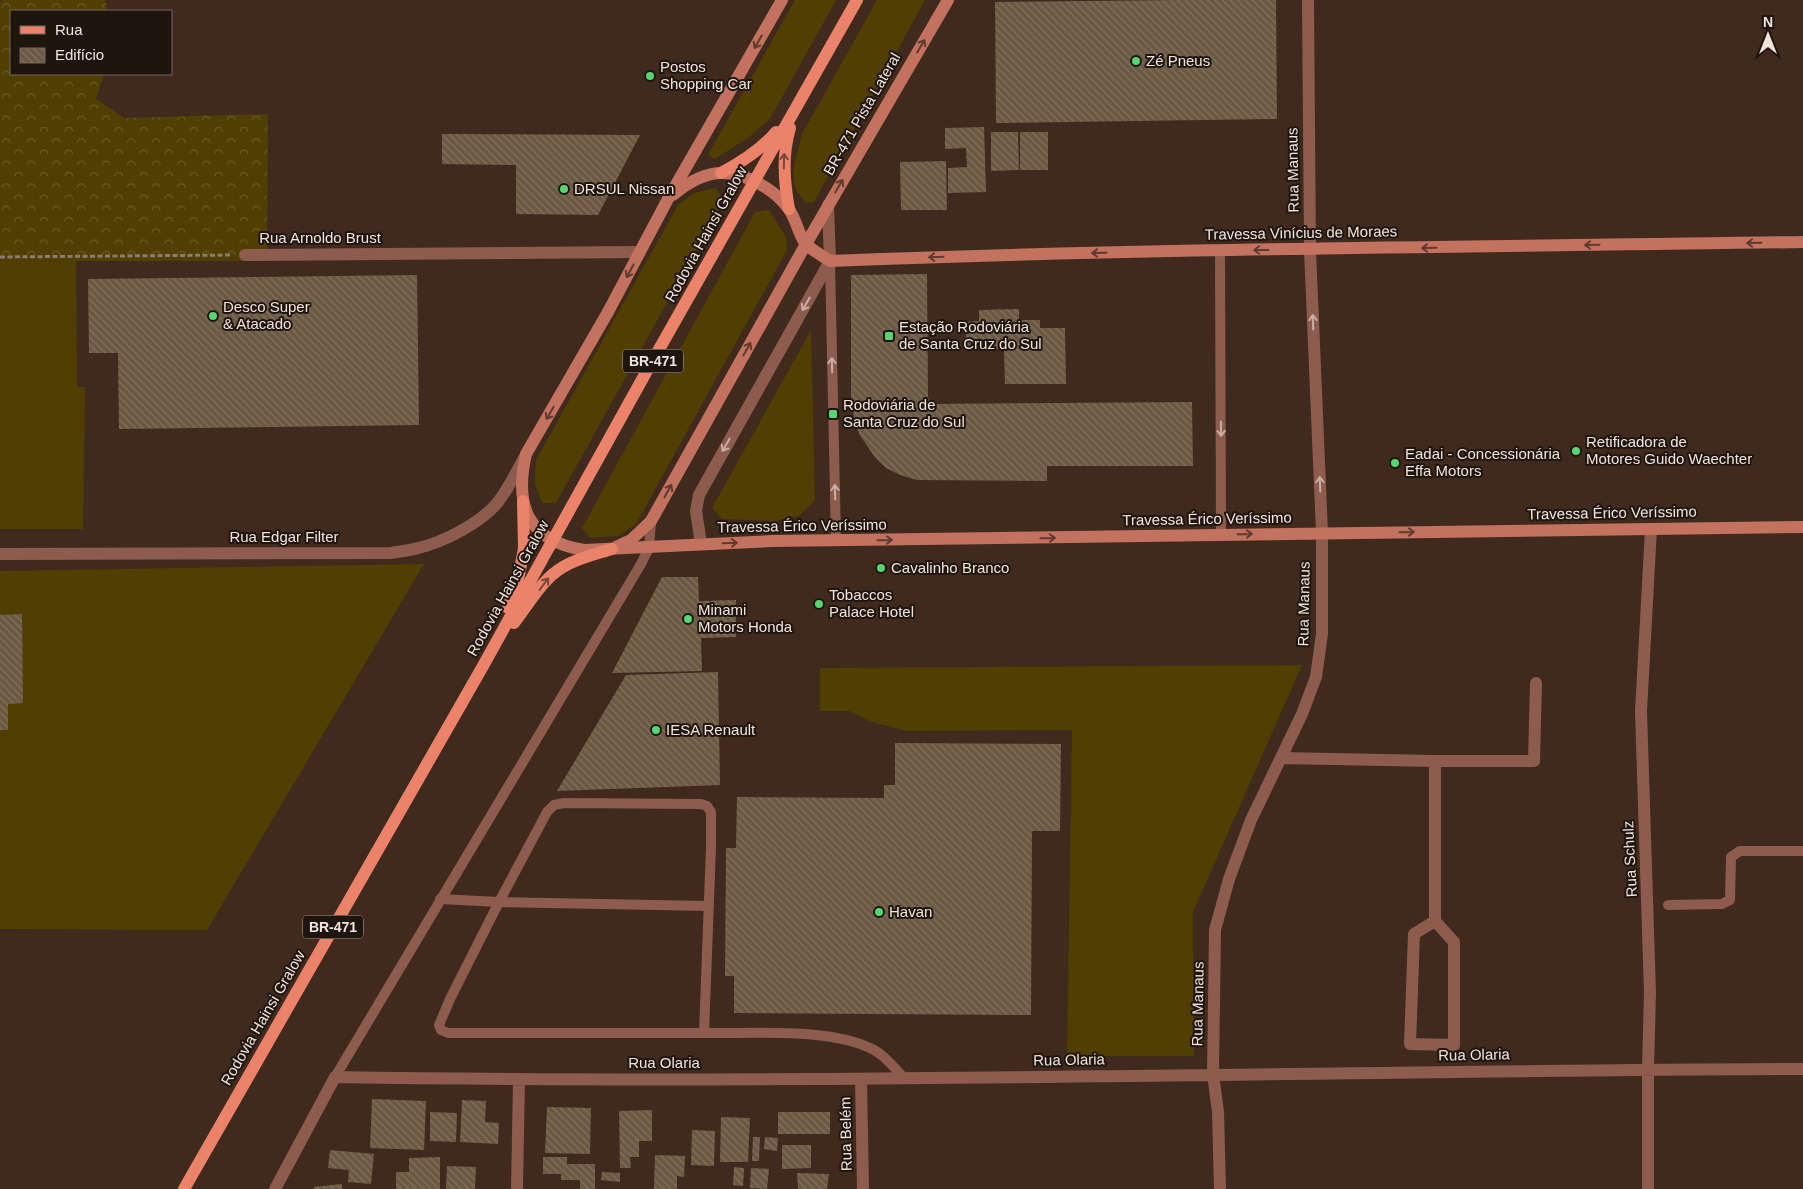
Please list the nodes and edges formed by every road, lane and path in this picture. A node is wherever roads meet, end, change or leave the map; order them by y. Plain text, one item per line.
1 (782, 0) edge
2 (857, 0) edge
3 (948, 0) edge
4 (1308, 0) edge
5 (794, 111) junction
6 (721, 173) junction
7 (754, 181) junction
8 (670, 197) junction
9 (828, 205) junction
10 (789, 209) junction
11 (1803, 242) edge
12 (806, 244) junction
13 (1220, 250) junction
14 (1310, 250) junction
15 (640, 252) junction
16 (245, 255) joint
17 (0, 257) edge
18 (830, 262) junction
19 (526, 454) junction
20 (523, 501) junction
21 (651, 521) junction
22 (1803, 526) edge
23 (1651, 529) junction
24 (1322, 533) junction
25 (1221, 535) junction
26 (553, 541) junction
27 (836, 541) junction
28 (701, 544) junction
29 (649, 548) junction
30 (612, 549) junction
31 (0, 554) edge
32 (483, 666) junction
33 (1536, 683) dead end
34 (1282, 758) junction
35 (1435, 761) junction
36 (1803, 851) edge
37 (440, 899) junction
38 (499, 902) junction
39 (1668, 905) dead end
40 (709, 906) junction
41 (1435, 921) junction
42 (704, 1033) junction
43 (1648, 1069) junction
44 (1803, 1069) edge
45 (1213, 1074) junction
46 (335, 1077) junction
47 (861, 1079) junction
48 (905, 1079) junction
49 (519, 1080) junction
50 (184, 1189) edge
51 (275, 1189) edge
52 (517, 1189) edge
53 (863, 1189) edge
54 (1220, 1189) edge
55 (1648, 1189) edge

1 -> 8 street
2 - 5 main road, Rodovia Hainsi Gralow / BR-471
9 -> 3 street, BR-471 Pista Lateral
4 - 14 street, Rua Manaus
5 - 6 main road
5 - 7 main road, Rodovia Hainsi Gralow / BR-471
10 -> 5 main road
6 - 7 street
6 - 8 street
7 - 10 street
7 - 26 main road, Rodovia Hainsi Gralow / BR-471
8 - 15 street
9 - 12 street, BR-471 Pista Lateral
9 - 18 street
10 - 12 street
11 -> 14 street, Travessa Vinícius de Moraes
12 - 18 street
21 -> 12 street, BR-471 Pista Lateral
14 -> 13 street, Travessa Vinícius de Moraes
13 -> 18 street, Travessa Vinícius de Moraes
13 -> 25 lane
24 -> 14 street, Rua Manaus
15 - 16 street, Rua Arnoldo Brust
15 -> 19 street
16 - 17 path, Rua Arnoldo Brust
27 -> 18 lane
18 -> 28 street
19 - 20 street
19 - 31 street, Rua Edgar Filter
20 - 26 street
20 - 32 main road
21 - 29 lane
21 - 30 street, BR-471 Pista Lateral
22 - 23 street, Travessa Érico Veríssimo
24 -> 23 street, Travessa Érico Veríssimo
23 - 43 street, Rua Schulz
25 -> 24 street, Travessa Érico Veríssimo
24 - 34 street, Rua Manaus
27 -> 25 street, Travessa Érico Veríssimo
26 - 30 street, Travessa Érico Veríssimo
26 - 32 main road, Rodovia Hainsi Gralow / BR-471
28 -> 27 street, Travessa Érico Veríssimo
28 - 29 street, Travessa Érico Veríssimo
29 - 30 street, Travessa Érico Veríssimo
29 - 37 lane
32 -> 30 main road
32 - 50 main road, Rodovia Hainsi Gralow / BR-471
33 - 35 street
34 - 35 street
34 - 45 street, Rua Manaus
35 - 41 street
36 - 39 lane
37 - 38 lane
37 - 46 lane
38 - 40 lane
38 - 40 lane
38 - 42 lane
40 - 42 lane
41 - 41 street
42 - 48 lane
43 - 44 street, Rua Olaria
43 - 45 street, Rua Olaria
43 - 55 street, Rua Schulz
45 - 48 street, Rua Olaria
45 - 54 street, Rua Manaus
46 - 49 street, Rua Olaria
46 - 51 street
47 - 48 street, Rua Olaria
47 - 49 street, Rua Olaria
47 - 53 street, Rua Belém
49 - 52 street

